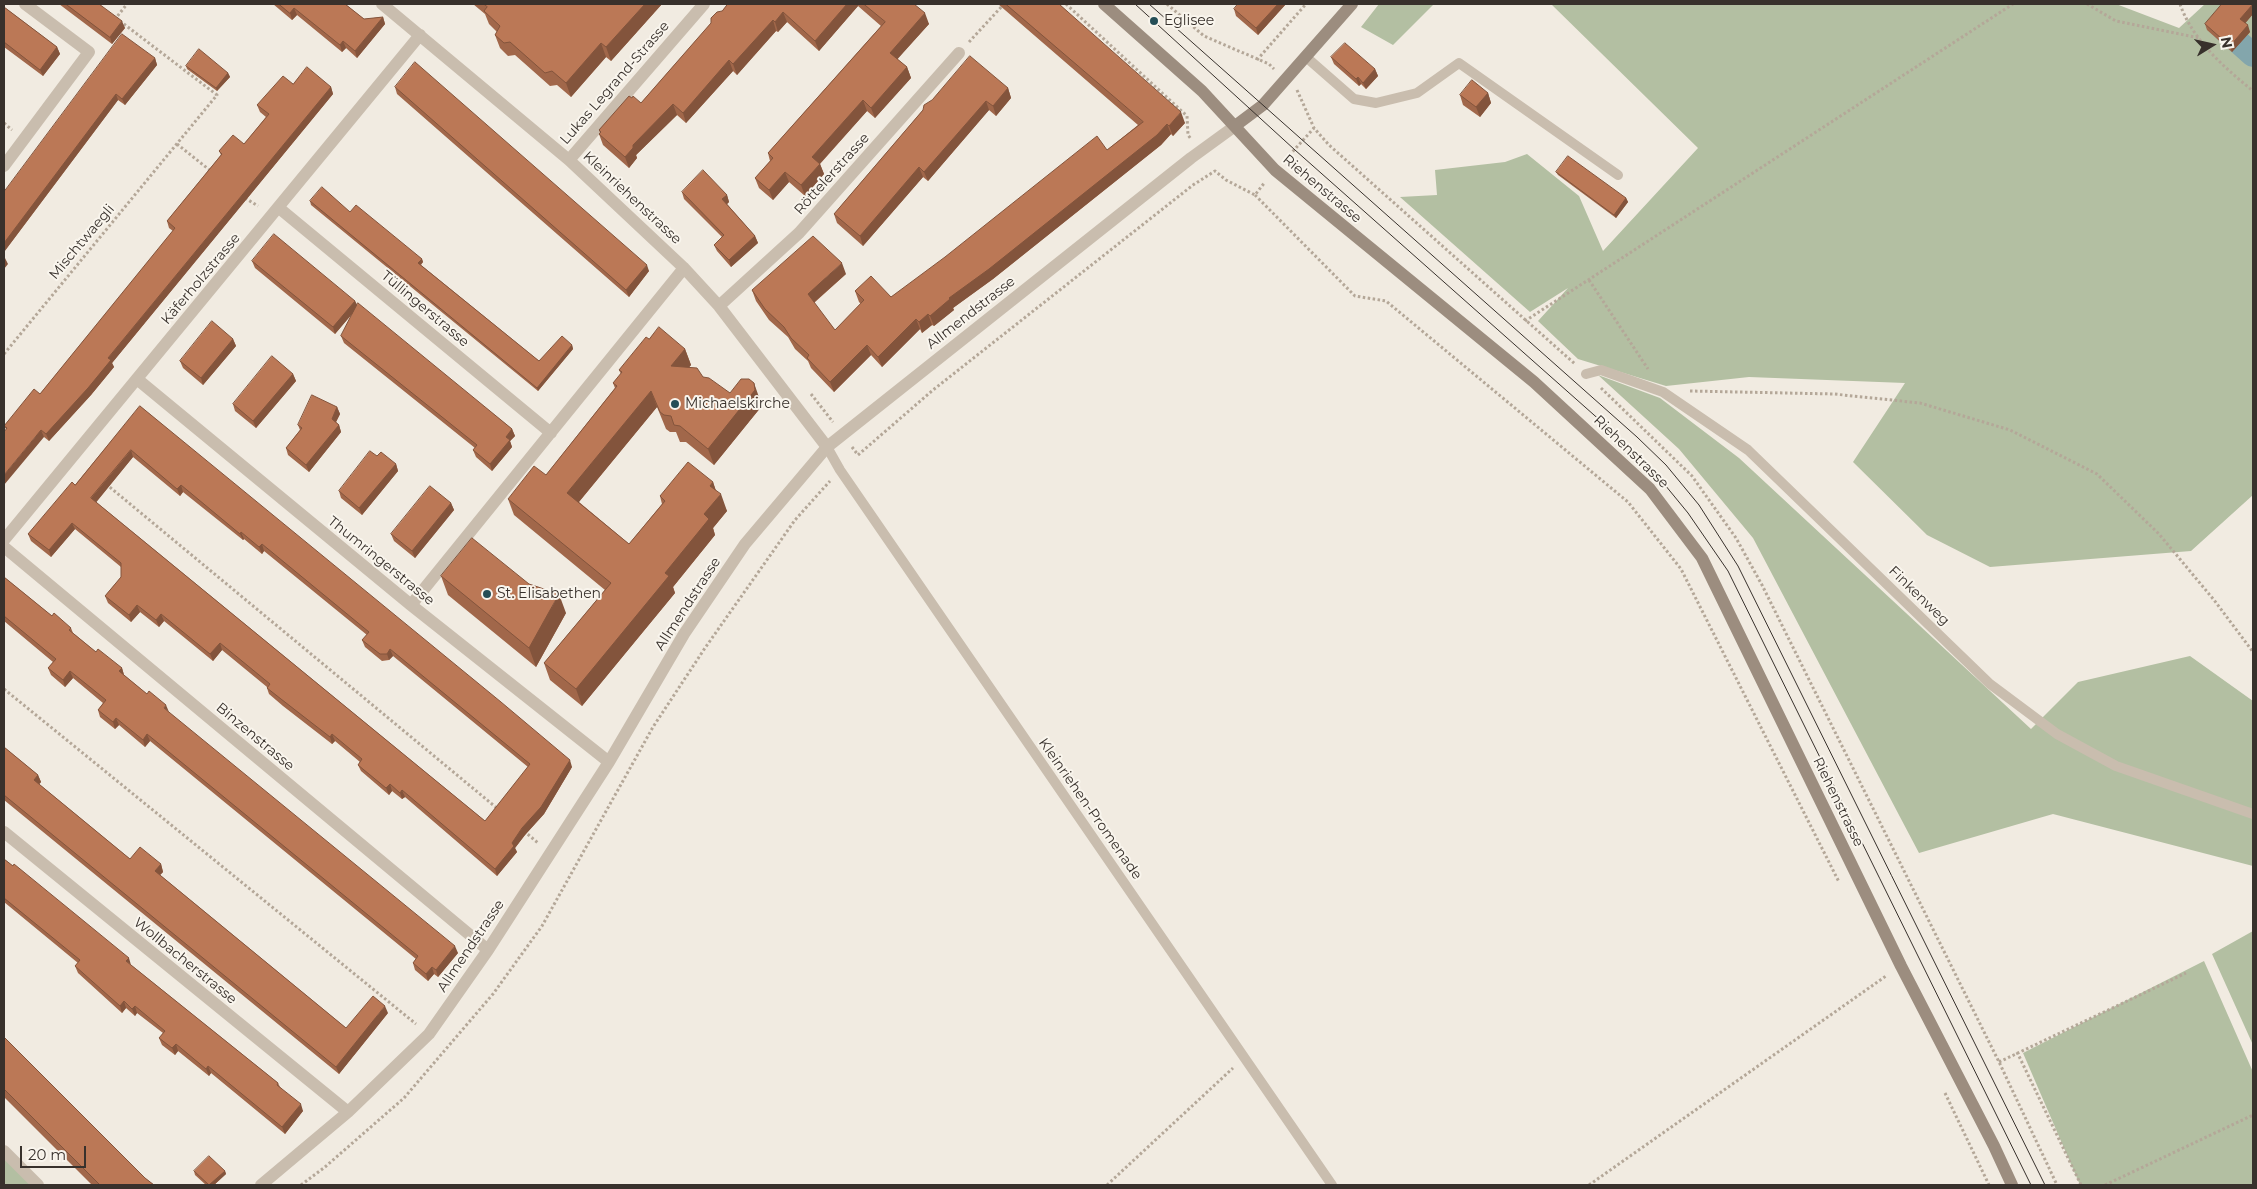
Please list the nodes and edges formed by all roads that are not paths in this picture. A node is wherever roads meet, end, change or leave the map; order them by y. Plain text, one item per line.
1 (25, 4) edge
2 (382, 4) edge
3 (704, 4) edge
4 (1104, 4) edge
5 (1352, 4) edge
6 (420, 35) junction
7 (958, 53) road end
8 (1306, 57) junction
9 (1234, 126) junction
10 (569, 160) junction
11 (4, 166) edge
12 (1618, 175) dead end
13 (279, 208) junction
14 (684, 268) junction
15 (719, 306) junction
16 (1586, 374) road end
17 (137, 379) junction
18 (551, 433) junction
19 (827, 448) junction
20 (4, 540) edge
21 (4, 547) edge
22 (411, 605) junction
23 (609, 762) junction
24 (2253, 814) edge
25 (4, 832) edge
26 (488, 950) junction
27 (348, 1112) junction
28 (4, 1151) edge
29 (38, 1185) edge
30 (261, 1185) edge
31 (1332, 1185) edge
32 (2012, 1185) edge

1 - 11 street
2 - 6 street, Kleinriehenstrasse
3 - 10 street, Lukas Legrand-Strasse
4 - 9 main road, Riehenstrasse
5 - 8 main road
6 - 10 street, Kleinriehenstrasse
6 - 13 street, Käferholzstrasse
7 - 15 street, Röttelerstrasse
8 - 9 main road
8 - 12 lane
9 - 19 street, Allmendstrasse
9 - 32 main road, Riehenstrasse
10 - 14 street, Kleinriehenstrasse
13 - 17 street, Käferholzstrasse
13 - 18 street, Tüllingerstrasse
14 - 15 street, Kleinriehenstrasse
14 - 18 street
15 - 19 street, Kleinriehenstrasse
16 - 24 lane, Finkenweg
17 - 20 street, Käferholzstrasse
17 - 22 street, Thumringerstrasse
18 - 22 street
19 - 23 street, Allmendstrasse
19 - 31 lane, Kleinriehen-Promenade
21 - 26 street, Binzenstrasse
22 - 23 street, Thumringerstrasse
23 - 26 street, Allmendstrasse
25 - 27 street, Wollbacherstrasse
26 - 27 street, Allmendstrasse
27 - 30 street, Allmendstrasse
28 - 29 street

